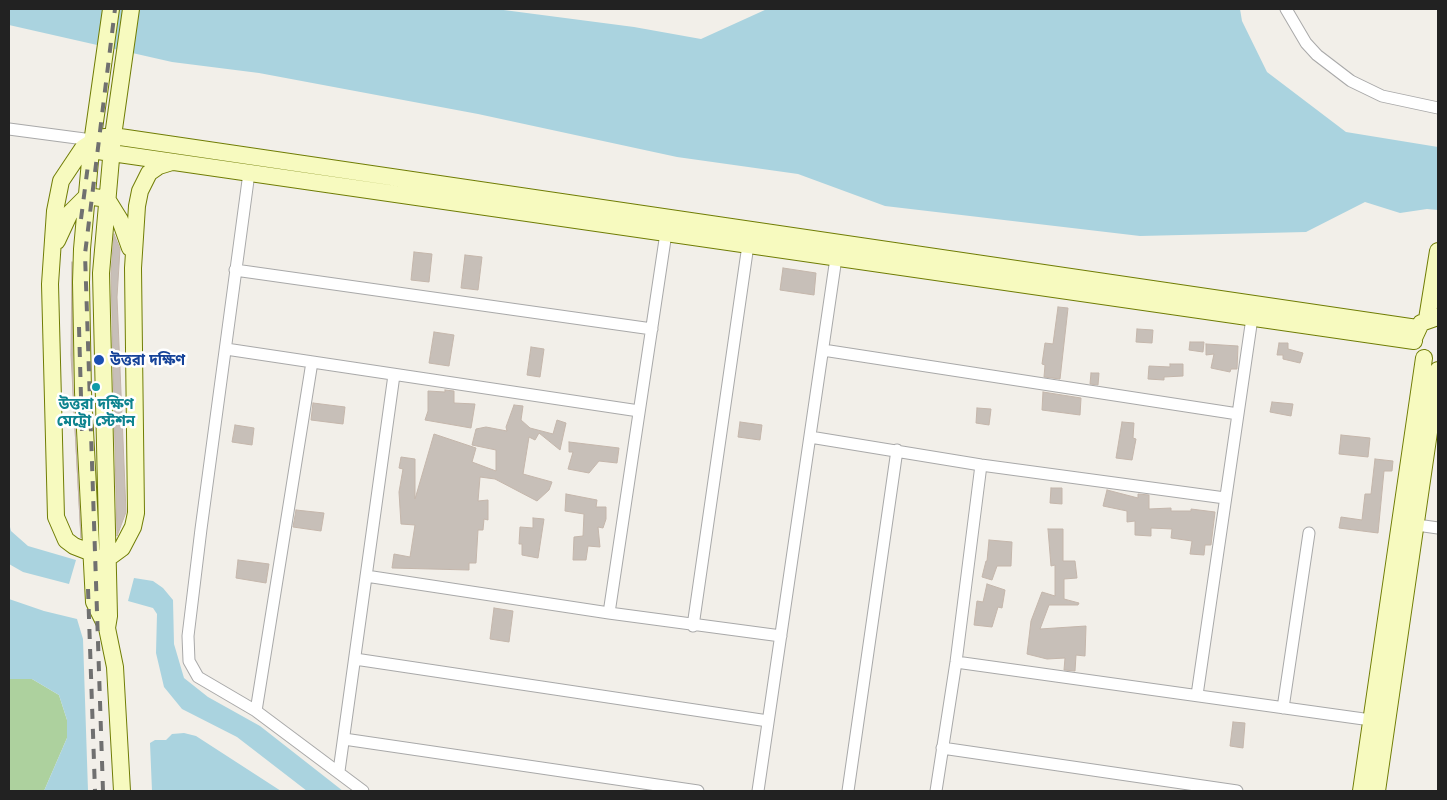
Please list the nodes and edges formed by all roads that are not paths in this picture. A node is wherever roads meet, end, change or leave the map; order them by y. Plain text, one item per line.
1 (111, 9) edge
2 (131, 9) edge
3 (1286, 9) edge
4 (1438, 108) edge
5 (9, 129) edge
6 (112, 144) junction
7 (91, 145) junction
8 (172, 162) junction
9 (249, 173) junction
10 (86, 196) junction
11 (107, 199) junction
12 (666, 233) junction
13 (748, 245) junction
14 (1438, 251) edge
15 (51, 258) junction
16 (836, 258) junction
17 (133, 268) junction
18 (235, 270) junction
19 (1252, 318) junction
20 (1424, 327) edge
21 (652, 329) junction
22 (226, 349) junction
23 (823, 350) junction
24 (1431, 360) edge
25 (312, 362) junction
26 (1438, 370) edge
27 (394, 375) junction
28 (640, 411) junction
29 (1238, 414) junction
30 (810, 437) junction
31 (1433, 440) edge
32 (897, 450) junction
33 (981, 465) junction
34 (1224, 498) junction
35 (1416, 525) junction
36 (1438, 528) edge
37 (1309, 533) dead end
38 (100, 556) junction
39 (366, 576) junction
40 (609, 613) junction
41 (693, 626) junction
42 (781, 636) junction
43 (355, 659) junction
44 (956, 662) junction
45 (1197, 694) junction
46 (1283, 708) junction
47 (256, 711) junction
48 (768, 721) junction
49 (1378, 722) junction
50 (344, 739) junction
51 (942, 748) junction
52 (339, 771) junction
53 (122, 791) edge
54 (363, 791) edge
55 (698, 791) edge
56 (758, 791) edge
57 (848, 791) edge
58 (936, 791) edge
59 (1237, 791) edge
60 (1361, 791) edge
61 (1377, 791) edge

1 - 7 street
2 - 6 street
3 - 4 street
5 - 7 street
6 - 7 street
6 - 8 street
6 - 11 street
6 - 20 street
7 - 10 street
7 - 15 street
8 - 9 street
8 - 17 street
9 - 12 street
9 - 18 street
10 - 11 street
10 - 15 street
10 - 38 street
11 - 17 street
11 - 38 street
12 - 13 street
12 - 21 street
13 - 16 street
13 - 41 street
14 - 20 street
15 - 38 street
16 - 19 street
16 - 23 street
17 - 38 street
18 - 21 street
18 - 22 street
19 - 20 street
19 - 29 street
20 - 24 street
21 - 28 street
22 - 25 street
22 - 47 street
23 - 29 street
23 - 30 street
24 - 49 street
25 - 27 street
25 - 47 street
26 - 31 street
27 - 28 street
27 - 39 street
28 - 40 street
29 - 34 street
30 - 32 street
30 - 42 street
31 - 35 street
32 - 33 street
32 - 57 street
33 - 34 street
33 - 44 street
34 - 45 street
35 - 36 street
35 - 49 street
37 - 46 street
38 - 53 street
39 - 40 street
39 - 43 street
40 - 41 street
41 - 42 street
42 - 48 street
43 - 48 street
43 - 50 street
44 - 45 street
44 - 51 street
45 - 46 street
46 - 49 street
47 - 52 street
48 - 56 street
49 - 60 street
49 - 61 street
50 - 52 street
50 - 55 street
51 - 58 street
51 - 59 street
52 - 54 street

